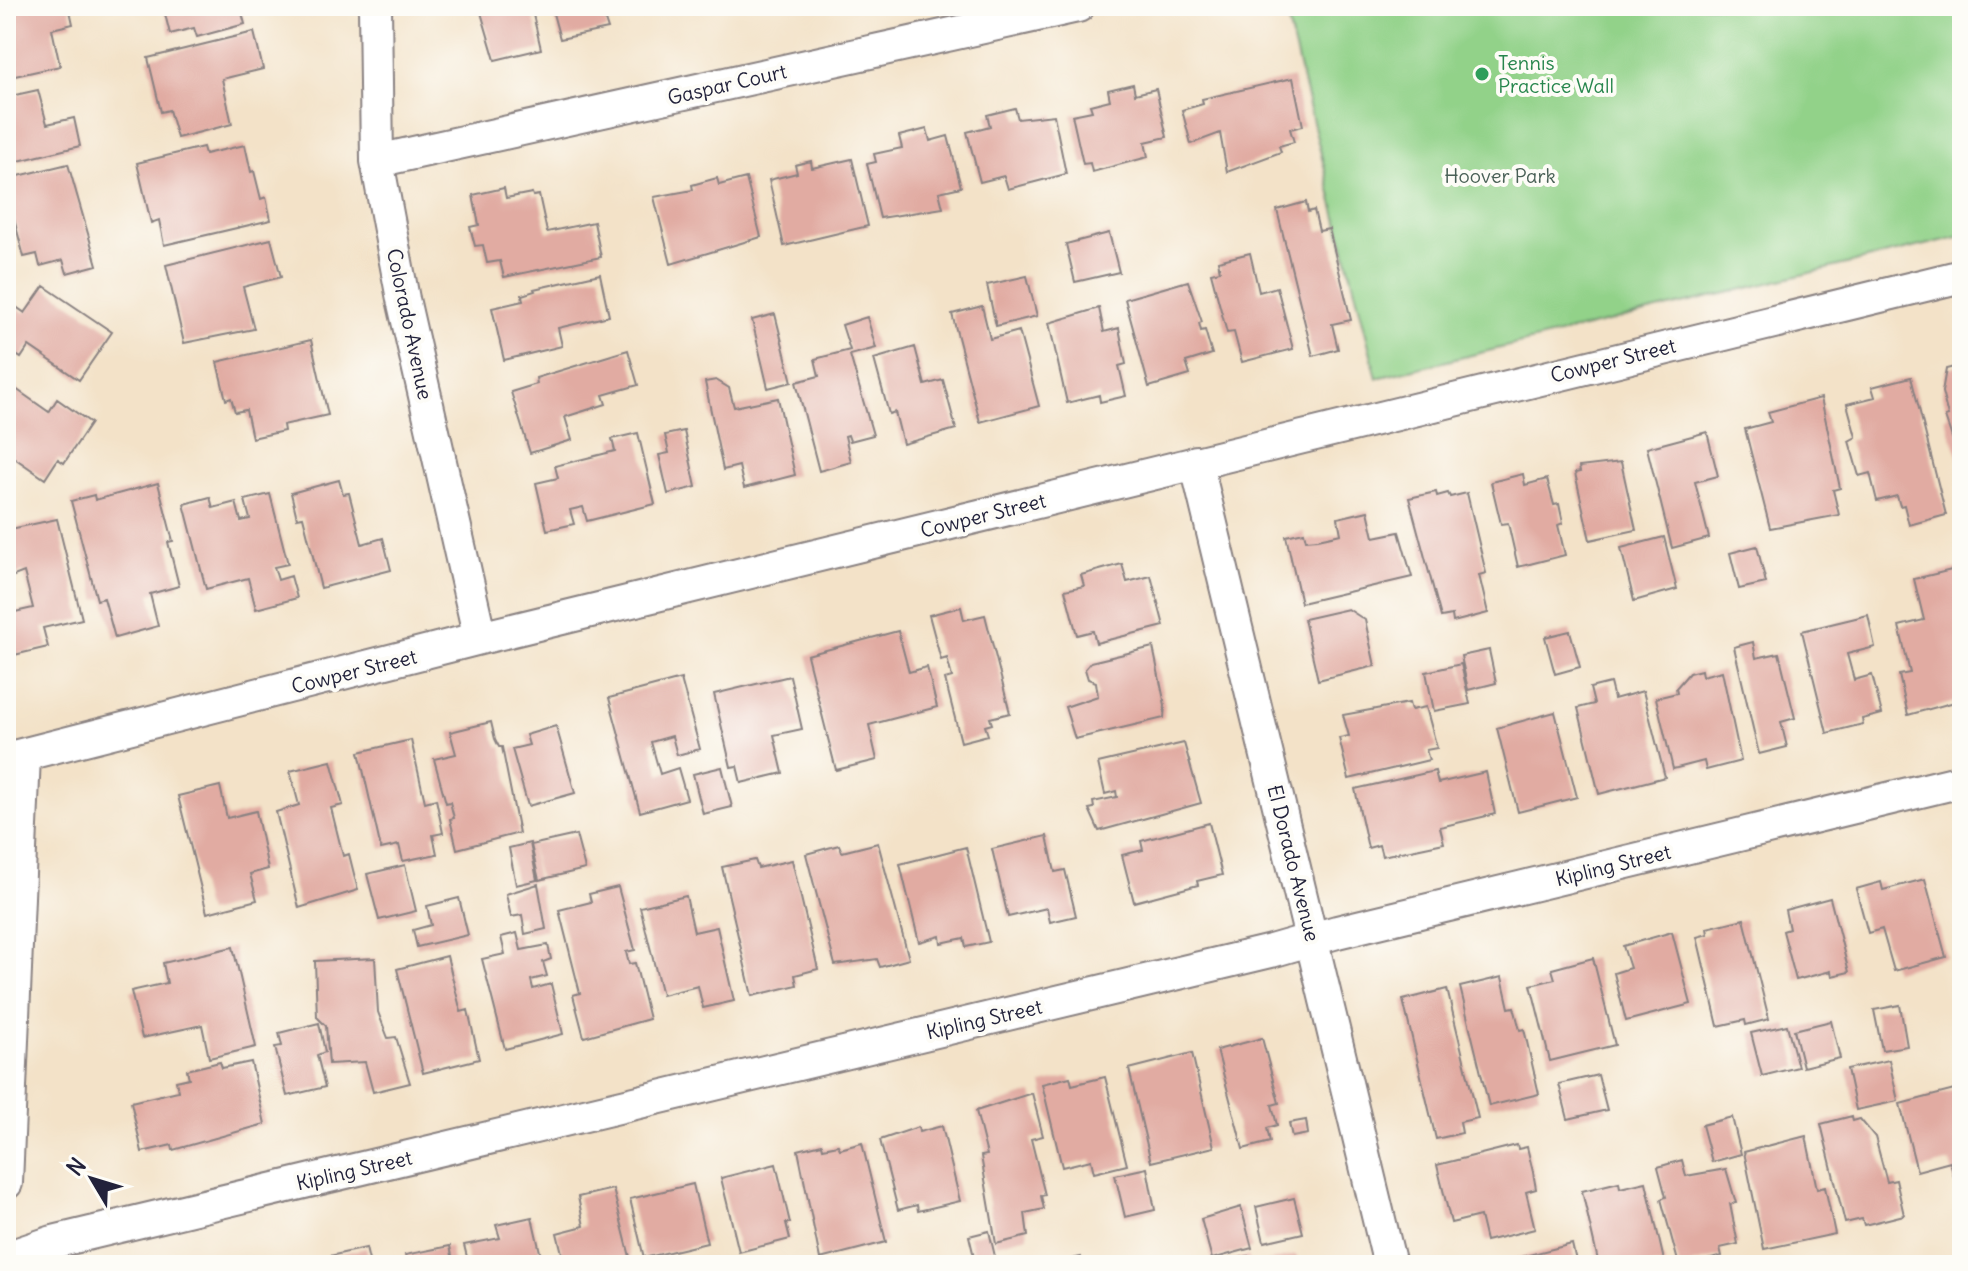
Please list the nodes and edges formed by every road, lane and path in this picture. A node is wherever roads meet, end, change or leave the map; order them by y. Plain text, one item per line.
1 (375, 6) edge
2 (1078, 6) edge
3 (377, 161) junction
4 (1962, 276) edge
5 (1196, 462) junction
6 (480, 638) junction
7 (15, 757) edge
8 (1962, 781) edge
9 (1312, 939) junction
10 (6, 1183) edge
11 (6, 1258) edge
12 (1390, 1265) edge

1 - 3 street, Colorado Avenue
2 - 3 street, Gaspar Court
3 - 6 street, Colorado Avenue
4 - 5 street, Cowper Street
5 - 6 street, Cowper Street
5 - 9 street, El Dorado Avenue
6 - 7 street, Cowper Street
7 - 10 street
8 - 9 street, Kipling Street
9 - 11 street, Kipling Street
9 - 12 street, El Dorado Avenue

